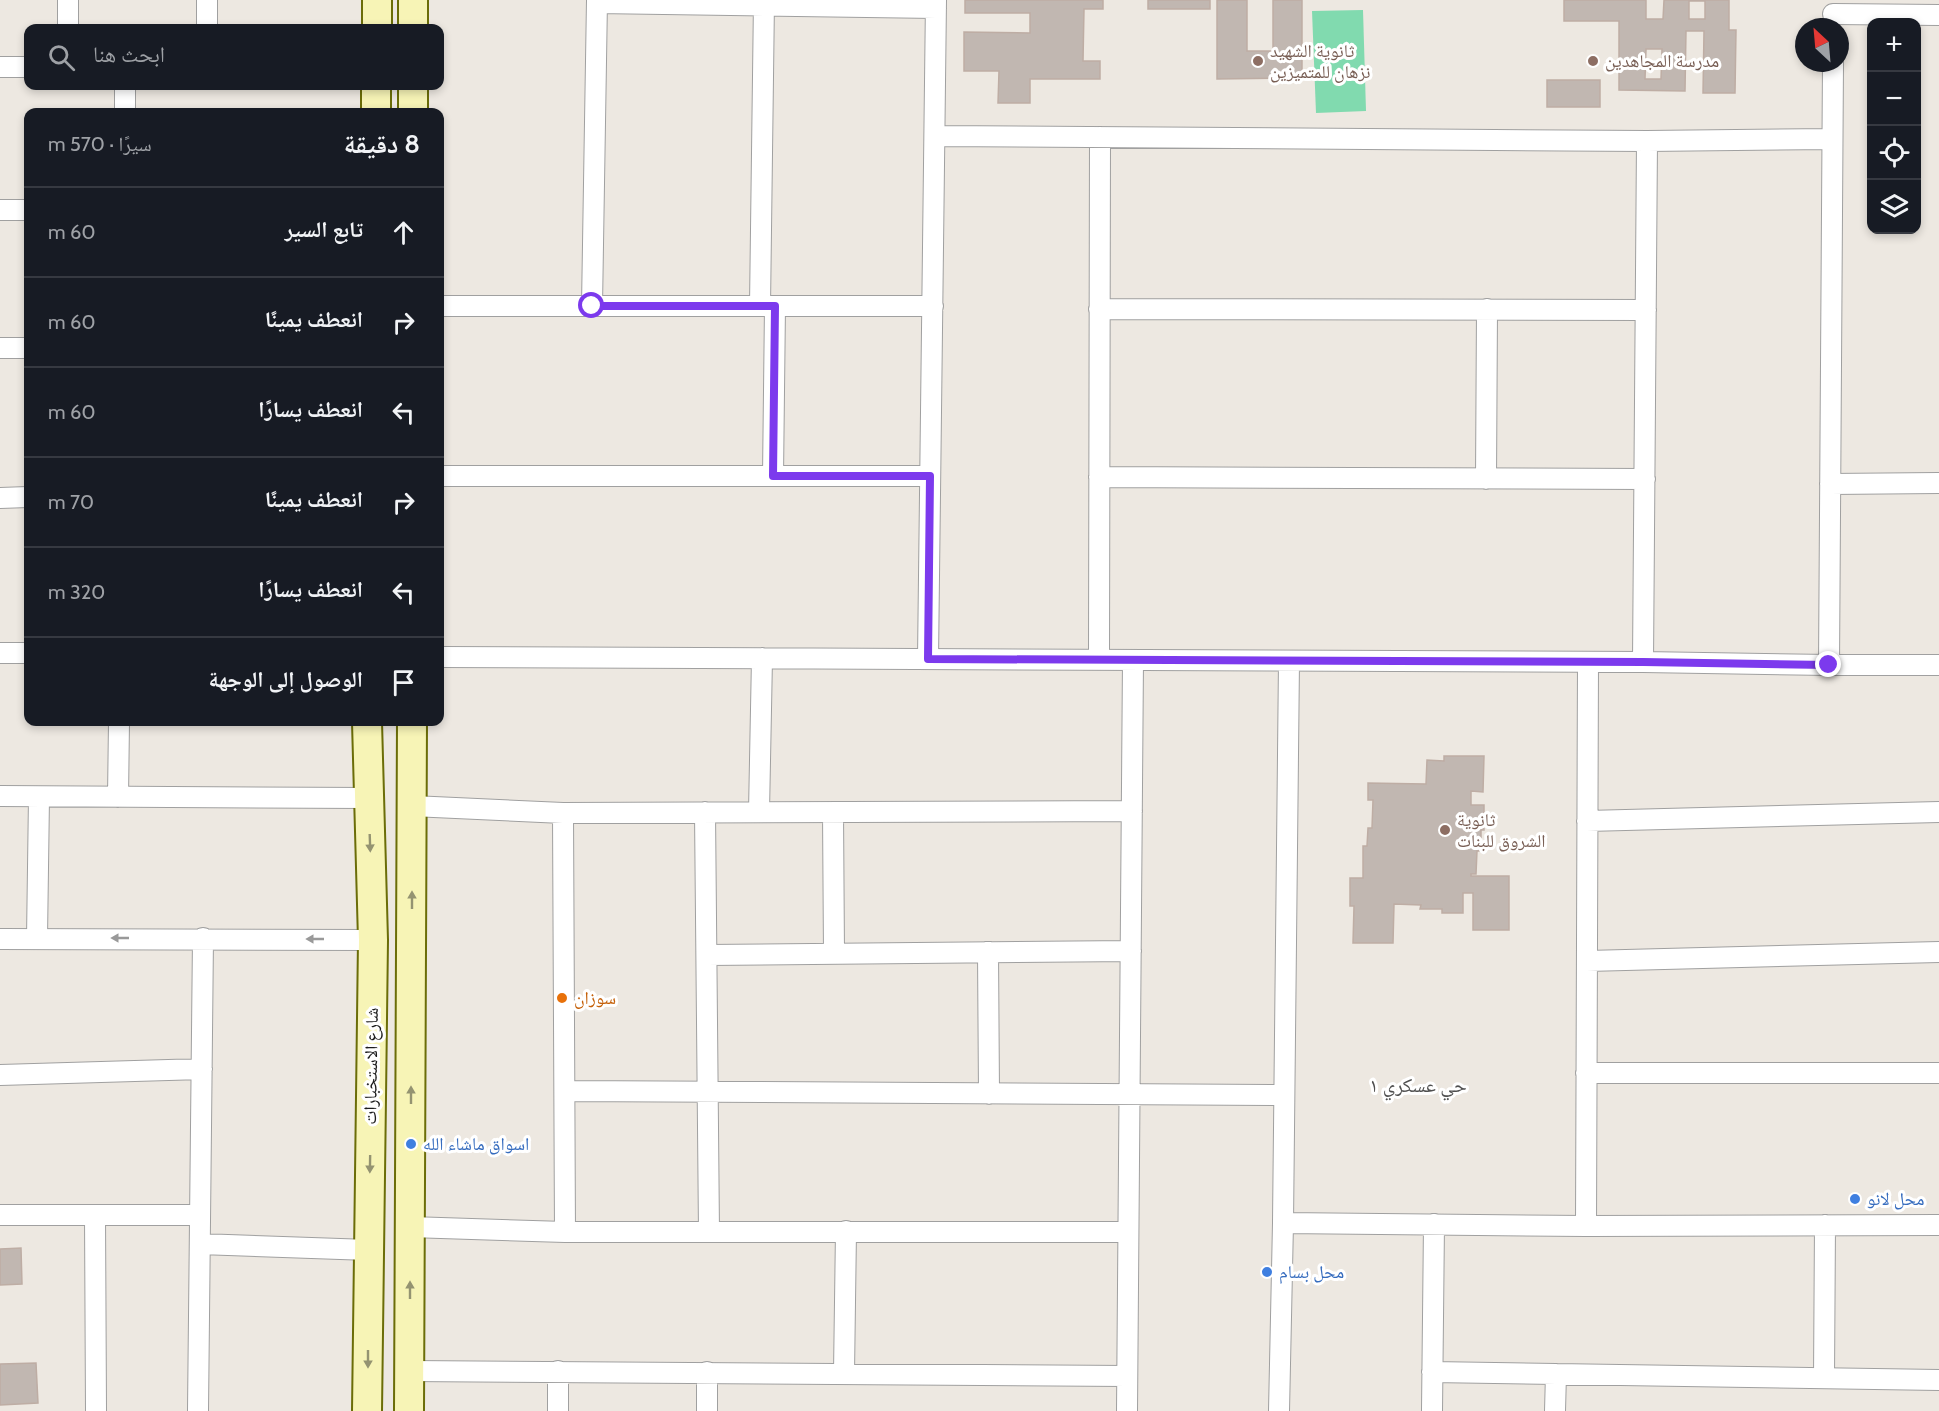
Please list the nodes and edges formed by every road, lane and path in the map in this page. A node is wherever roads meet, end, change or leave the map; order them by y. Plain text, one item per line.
1 (68, 0) edge
2 (207, 0) edge
3 (377, 0) edge
4 (413, 0) edge
5 (597, 2) edge
6 (764, 3) edge
7 (936, 4) edge
8 (1833, 14) edge
9 (1939, 15) edge
10 (68, 24) edge
11 (207, 24) edge
12 (377, 24) edge
13 (413, 24) edge
14 (0, 67) edge
15 (24, 67) edge
16 (1833, 72) edge
17 (126, 90) edge
18 (376, 90) edge
19 (413, 90) edge
20 (125, 108) edge
21 (376, 108) edge
22 (413, 108) edge
23 (935, 136) junction
24 (1100, 137) junction
25 (1832, 139) junction
26 (1647, 141) junction
27 (0, 210) edge
28 (24, 210) edge
29 (444, 306) edge
30 (592, 306) junction
31 (768, 306) junction
32 (933, 306) junction
33 (1099, 309) junction
34 (1487, 309) junction
35 (1646, 310) junction
36 (0, 348) edge
37 (24, 348) edge
38 (444, 476) edge
39 (773, 476) junction
40 (930, 476) junction
41 (1099, 477) junction
42 (1486, 478) junction
43 (1645, 479) junction
44 (1939, 483) edge
45 (1830, 484) junction
46 (24, 497) edge
47 (0, 498) edge
48 (0, 652) edge
49 (24, 652) edge
50 (444, 657) edge
51 (762, 658) junction
52 (928, 659) junction
53 (1099, 660) junction
54 (1133, 660) junction
55 (1289, 661) junction
56 (1587, 662) junction
57 (1643, 662) junction
58 (1829, 665) junction
59 (1939, 665) edge
60 (119, 726) edge
61 (367, 726) edge
62 (412, 726) edge
63 (0, 796) edge
64 (39, 797) junction
65 (118, 797) junction
66 (368, 798) junction
67 (412, 806) junction
68 (1132, 811) junction
69 (705, 812) junction
70 (759, 812) junction
71 (833, 812) junction
72 (1939, 812) edge
73 (563, 813) junction
74 (1587, 821) junction
75 (37, 938) junction
76 (203, 938) junction
77 (0, 939) edge
78 (374, 940) junction
79 (1131, 951) junction
80 (988, 952) junction
81 (1939, 952) edge
82 (834, 954) junction
83 (707, 955) junction
84 (1587, 961) junction
85 (202, 1069) junction
86 (1586, 1072) junction
87 (1939, 1073) edge
88 (0, 1075) edge
89 (565, 1091) junction
90 (708, 1092) junction
91 (988, 1094) junction
92 (1129, 1095) junction
93 (1284, 1095) junction
94 (0, 1215) edge
95 (95, 1215) junction
96 (200, 1215) junction
97 (1283, 1223) junction
98 (1434, 1224) junction
99 (1825, 1225) junction
100 (1939, 1225) edge
101 (1586, 1226) junction
102 (410, 1227) junction
103 (846, 1231) junction
104 (565, 1232) junction
105 (709, 1232) junction
106 (1128, 1232) junction
107 (200, 1244) junction
108 (369, 1250) junction
109 (410, 1371) junction
110 (558, 1371) junction
111 (707, 1372) junction
112 (1432, 1372) junction
113 (844, 1373) junction
114 (1556, 1374) junction
115 (1126, 1376) junction
116 (1824, 1378) junction
117 (1939, 1380) edge
118 (96, 1411) edge
119 (198, 1411) edge
120 (367, 1411) edge
121 (409, 1411) edge
122 (558, 1411) edge
123 (707, 1411) edge
124 (1127, 1411) edge
125 (1279, 1411) edge
126 (1432, 1411) edge
127 (1555, 1411) edge

1 - 10 street
2 - 11 street
3 - 12 main road
4 - 13 main road
5 - 6 street
5 - 30 street
6 - 7 street
6 - 31 street
7 - 23 street
8 - 9 street
14 - 15 street
16 - 25 street
17 - 20 street
18 - 21 main road
19 - 22 main road
23 - 24 street
23 - 32 street
24 - 26 street
24 - 33 street
25 - 26 street
25 - 45 street
26 - 35 street
27 - 28 street
29 - 30 street
30 - 31 street
31 - 32 street
31 - 39 street
32 - 40 street
33 - 34 street
33 - 41 street
34 - 35 street
34 - 42 street
35 - 43 street
36 - 37 street
38 - 39 street
39 - 40 street
40 - 52 street
41 - 42 street
41 - 53 street
42 - 43 street
43 - 57 street
44 - 45 street
45 - 58 street
46 - 47 street
48 - 49 street
50 - 51 street
51 - 52 street
51 - 70 street
52 - 53 street
53 - 54 street
54 - 55 street
54 - 68 street
55 - 56 street
55 - 93 street
56 - 57 street
56 - 74 street
57 - 58 street
58 - 59 street
60 - 65 street
61 - 66 main road, شارع الاستخبارات
62 - 67 main road
63 - 64 street
64 - 65 street
64 - 75 street
65 - 66 street
66 -> 78 main road, شارع الاستخبارات
67 - 73 street
102 -> 67 main road
68 - 71 street
68 - 79 street
69 - 70 street
69 - 73 street
69 - 83 street
70 - 71 street
71 - 82 street
72 - 74 street
73 - 89 street
74 - 84 street
76 -> 75 street
75 - 77 street
78 -> 76 street
76 - 85 street
78 -> 108 main road, شارع الاستخبارات
79 - 80 street
79 - 92 street
80 - 82 street
80 - 91 street
81 - 84 street
82 - 83 street
83 - 90 street
84 - 86 street
85 - 88 street
85 - 96 street
86 - 87 street
86 - 101 street
89 - 90 street
89 - 104 street
90 - 91 street
90 - 105 street
91 - 92 street
92 - 93 street
92 - 106 street
93 - 97 street
94 - 95 street
95 - 96 street
95 - 118 street
96 - 107 street
97 - 98 street
97 - 125 street
98 - 101 street
98 - 112 street
99 - 100 street
99 - 101 street
99 - 116 street
102 - 104 street
109 -> 102 main road
103 - 105 street
103 - 106 street
103 - 113 street
104 - 105 street
106 - 115 street
107 - 108 street
107 - 119 street
108 -> 120 main road, شارع الاستخبارات
109 - 110 street
109 - 121 main road
110 - 111 street
110 - 122 street
111 - 113 street
111 - 123 street
112 - 114 street
112 - 126 street
113 - 115 street
114 - 116 street
114 - 127 street
115 - 124 street
116 - 117 street

